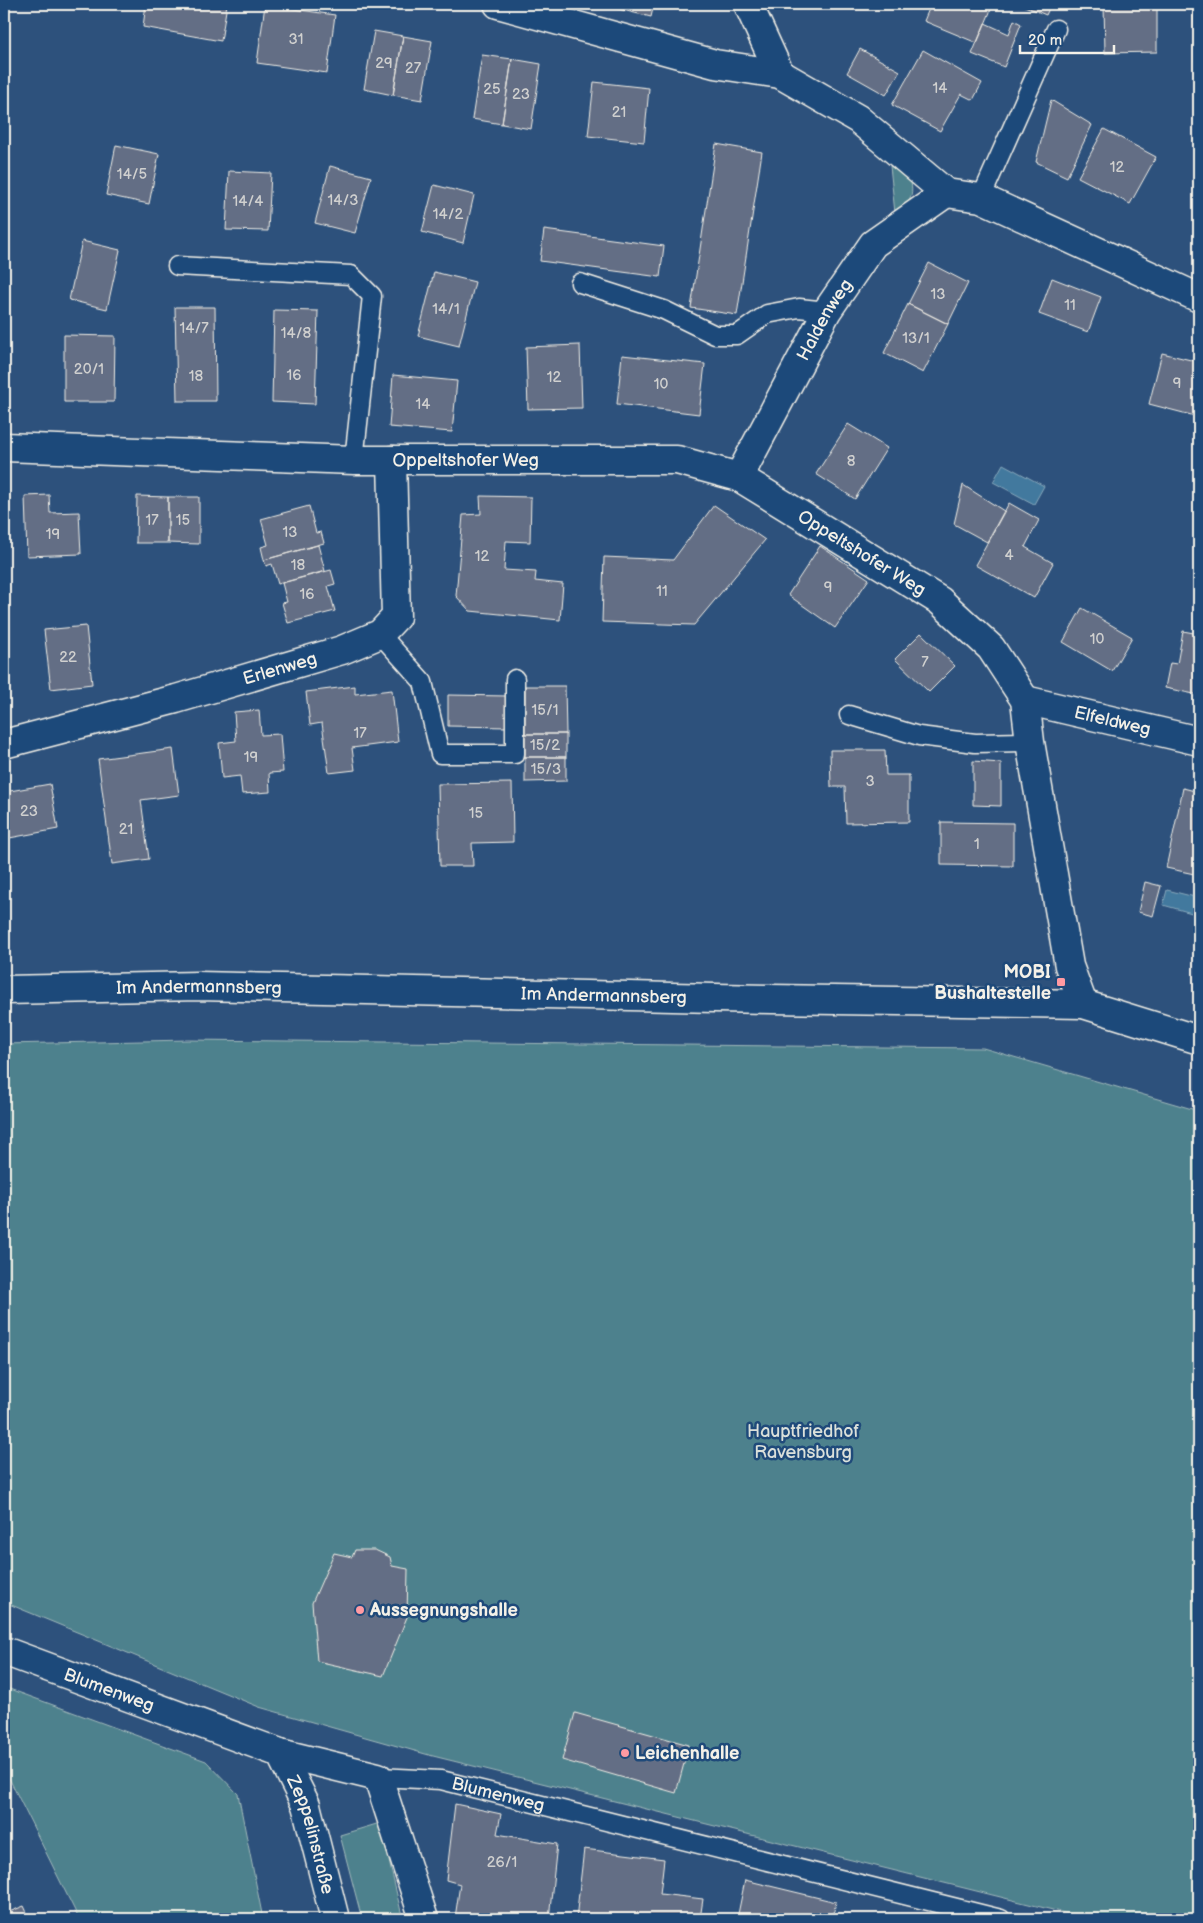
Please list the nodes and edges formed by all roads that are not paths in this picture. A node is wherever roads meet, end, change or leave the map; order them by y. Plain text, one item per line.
1 (498, 4) edge
2 (748, 4) edge
3 (1056, 29) dead end
4 (780, 74) junction
5 (946, 193) junction
6 (980, 198) junction
7 (178, 266) dead end
8 (580, 283) dead end
9 (1199, 298) edge
10 (828, 311) junction
11 (4, 447) edge
12 (354, 460) junction
13 (392, 460) junction
14 (739, 477) junction
15 (380, 634) junction
16 (514, 678) dead end
17 (1025, 700) junction
18 (849, 715) dead end
19 (1199, 741) edge
20 (1030, 742) junction
21 (4, 744) edge
22 (4, 990) edge
23 (1083, 1004) junction
24 (1199, 1040) edge
25 (4, 1652) edge
26 (280, 1753) junction
27 (378, 1777) junction
28 (335, 1919) edge
29 (424, 1919) edge
30 (1001, 1919) edge

1 - 4 street
2 - 4 street
3 - 6 lane
4 - 5 street
5 - 6 street
5 - 10 street, Haldenweg
6 - 9 street
7 - 12 lane
8 - 10 lane
10 - 14 street, Haldenweg
11 - 12 street, Oppeltshofer Weg
12 - 13 street, Oppeltshofer Weg
13 - 14 street, Oppeltshofer Weg
13 - 15 street, Erlenweg
14 - 17 street, Oppeltshofer Weg
15 - 16 lane
15 - 21 street, Erlenweg
17 - 19 street, Elfeldweg
17 - 20 street, Oppeltshofer Weg
18 - 20 lane
20 - 23 street, Oppeltshofer Weg
22 - 23 street, Im Andermannsberg
23 - 24 street, Im Andermannsberg
25 - 26 street, Blumenweg
26 - 27 street, Blumenweg
26 - 28 street, Zeppelinstraße
27 - 29 street
27 - 30 lane, Blumenweg

